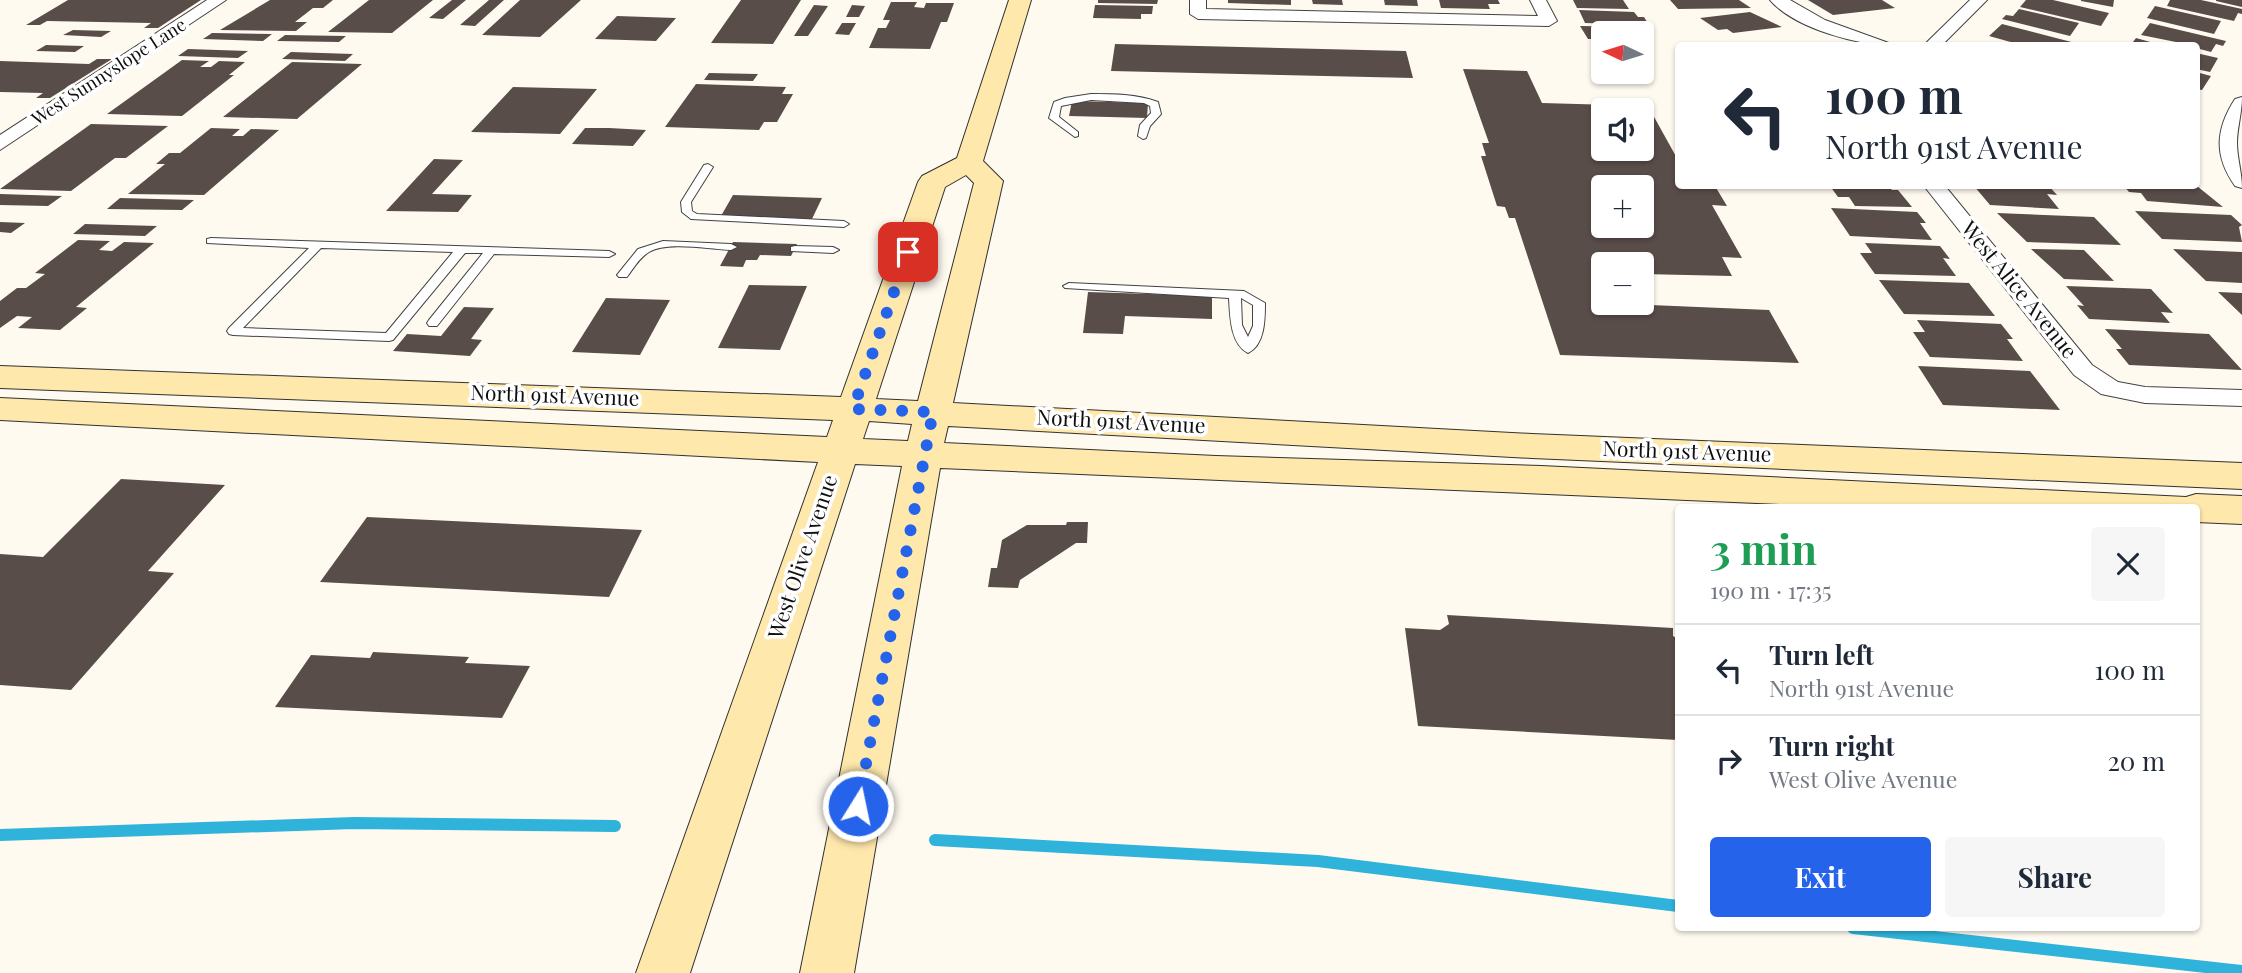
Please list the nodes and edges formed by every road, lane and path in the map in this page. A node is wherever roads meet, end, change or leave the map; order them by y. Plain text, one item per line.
1 (218, 0) edge
2 (1020, 0) edge
3 (1538, 0) edge
4 (1778, 0) edge
5 (1979, 0) edge
6 (1198, 7) edge
7 (1876, 42) edge
8 (1935, 42) edge
9 (2242, 103) edge
10 (1074, 135) dead end
11 (1143, 136) dead end
12 (0, 144) edge
13 (969, 163) junction
14 (708, 167) dead end
15 (2242, 182) edge
16 (1936, 189) edge
17 (844, 223) dead end
18 (211, 242) dead end
19 (320, 244) junction
20 (731, 247) dead end
21 (462, 248) junction
22 (795, 249) dead end
23 (491, 250) junction
24 (833, 250) dead end
25 (609, 254) dead end
26 (624, 275) dead end
27 (1069, 286) dead end
28 (1236, 293) junction
29 (433, 323) dead end
30 (0, 377) edge
31 (51, 379) junction
32 (398, 391) junction
33 (2242, 398) edge
34 (7, 409) edge
35 (853, 409) junction
36 (369, 428) junction
37 (928, 434) junction
38 (839, 451) junction
39 (2242, 476) edge
40 (2109, 504) edge
41 (2200, 508) edge
42 (2242, 510) edge
43 (663, 973) edge
44 (827, 973) edge

1 - 12 street, West Sunnyslope Lane
2 - 13 main road
3 - 6 street
4 - 7 street
5 - 8 street
9 - 15 street
10 - 11 lane
13 - 35 main road, West Olive Avenue
13 - 37 main road
14 - 17 lane
16 - 33 street, West Alice Avenue
18 - 19 lane
19 - 21 lane
19 - 21 lane
20 - 26 lane
21 - 23 lane
22 - 24 lane
23 - 25 lane
23 - 29 lane
27 - 28 lane
28 - 28 lane
30 - 31 main road, North 91st Avenue
31 - 32 main road, North 91st Avenue
31 - 34 main road
32 - 35 main road, North 91st Avenue
32 - 36 main road
34 - 36 main road, North 91st Avenue
35 - 37 main road, North 91st Avenue
35 - 38 main road, West Olive Avenue
36 - 38 main road, North 91st Avenue
37 - 38 main road, North 91st Avenue
37 - 39 main road, North 91st Avenue
37 - 40 main road, North 91st Avenue
37 - 44 main road
38 - 43 main road, West Olive Avenue
41 - 42 main road

